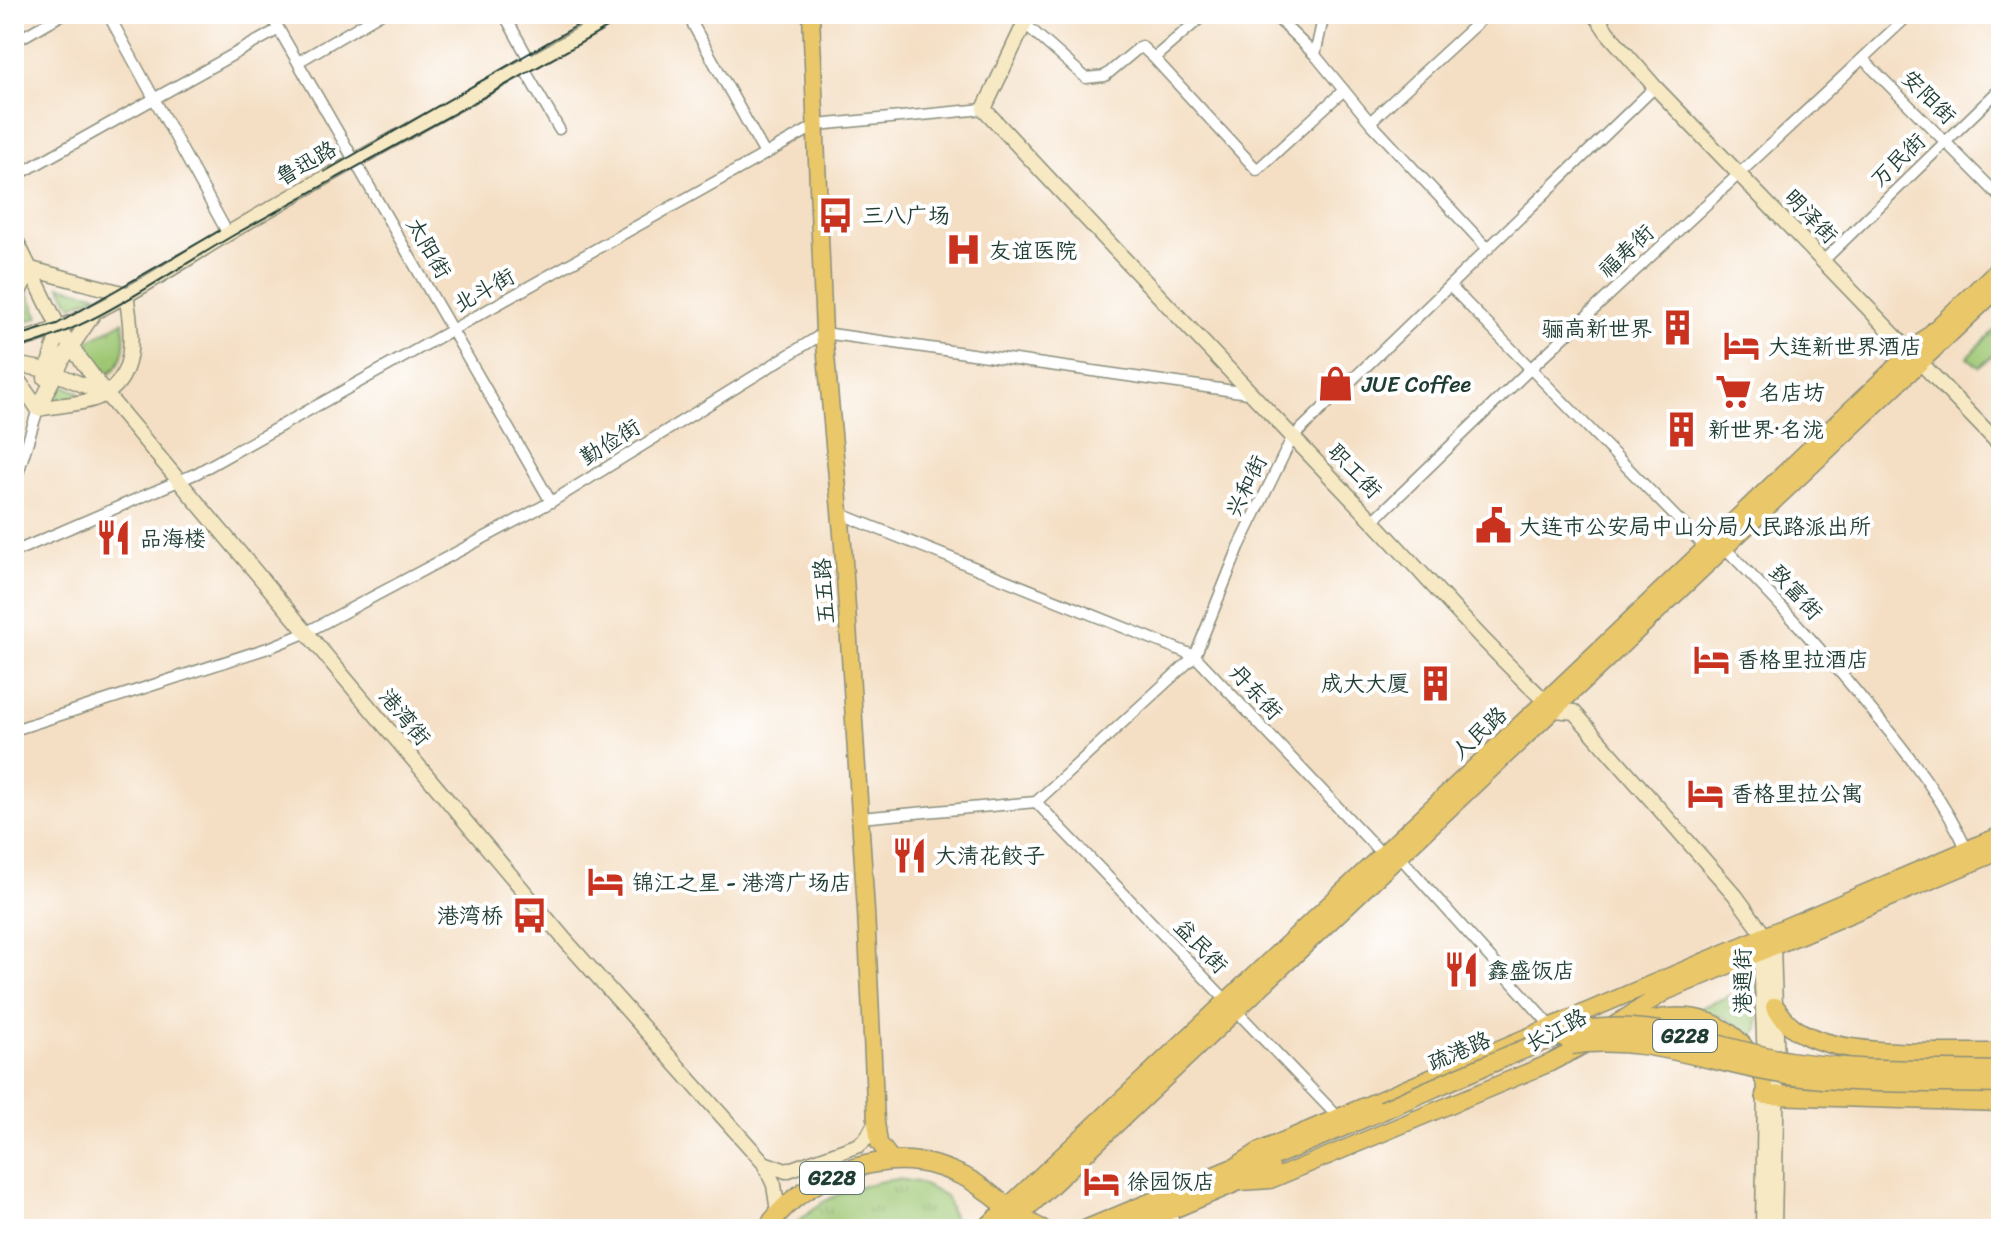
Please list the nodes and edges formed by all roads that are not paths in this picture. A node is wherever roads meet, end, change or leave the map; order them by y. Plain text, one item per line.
1 (63, 14) edge
2 (108, 14) edge
3 (270, 14) edge
4 (380, 14) edge
5 (504, 14) edge
6 (617, 14) edge
7 (687, 14) edge
8 (811, 14) edge
9 (1205, 14) edge
10 (1273, 14) edge
11 (1324, 14) edge
12 (1487, 14) edge
13 (1595, 14) edge
14 (1910, 14) edge
15 (1026, 19) edge
16 (279, 29) junction
17 (14, 42) edge
18 (1315, 55) junction
19 (1154, 58) junction
20 (1863, 59) junction
21 (298, 62) junction
22 (527, 65) junction
23 (1655, 87) junction
24 (2001, 88) edge
25 (1344, 90) junction
26 (156, 100) junction
27 (984, 109) junction
28 (1370, 122) junction
29 (817, 125) junction
30 (559, 129) dead end
31 (1946, 142) junction
32 (765, 154) junction
33 (356, 160) junction
34 (1738, 173) junction
35 (14, 177) edge
36 (2001, 198) edge
37 (228, 234) junction
38 (14, 236) edge
39 (1488, 249) junction
40 (1824, 260) junction
41 (2001, 266) edge
42 (31, 269) junction
43 (1450, 286) junction
44 (2001, 286) edge
45 (126, 294) junction
46 (14, 301) edge
47 (97, 311) junction
48 (59, 329) junction
49 (453, 331) junction
50 (824, 333) junction
51 (14, 342) edge
52 (70, 348) junction
53 (1915, 358) junction
54 (14, 364) edge
55 (1530, 369) junction
56 (51, 372) junction
57 (14, 374) edge
58 (1248, 393) junction
59 (106, 394) junction
60 (38, 409) junction
61 (1292, 438) junction
62 (2001, 446) edge
63 (177, 481) junction
64 (14, 486) edge
65 (551, 502) junction
66 (841, 514) junction
67 (1373, 521) junction
68 (1705, 547) junction
69 (1725, 548) junction
70 (14, 552) edge
71 (305, 633) junction
72 (1195, 656) junction
73 (1550, 706) junction
74 (14, 730) edge
75 (1036, 802) junction
76 (860, 818) junction
77 (2001, 835) edge
78 (2001, 851) edge
79 (1382, 854) junction
80 (1970, 856) junction
81 (1400, 857) junction
82 (1766, 945) junction
83 (1230, 1006) junction
84 (1775, 1007) junction
85 (1551, 1026) junction
86 (1599, 1035) junction
87 (2001, 1053) edge
88 (2001, 1071) edge
89 (2001, 1084) edge
90 (1769, 1091) junction
91 (2001, 1102) edge
92 (1384, 1114) junction
93 (1338, 1117) junction
94 (876, 1122) junction
95 (893, 1161) junction
96 (764, 1163) junction
97 (1233, 1176) junction
98 (986, 1189) junction
99 (1035, 1191) junction
100 (1014, 1211) junction
101 (1169, 1211) junction
102 (778, 1212) junction
103 (767, 1229) edge
104 (984, 1229) edge
105 (1006, 1229) edge
106 (1042, 1229) edge
107 (1087, 1229) edge
108 (1125, 1229) edge
109 (1177, 1229) edge
110 (1763, 1229) edge
111 (1774, 1229) edge

1 - 17 street
2 - 26 street
3 - 16 street, 太阳街
4 - 21 street
5 - 22 street
6 - 22 main road, 鲁迅路
7 - 32 street
8 - 29 main road, 五五路
9 - 19 street
10 - 18 street
11 - 18 street
12 - 28 street
13 - 23 main road, 明泽街
14 - 20 street, 福寿街
15 - 19 street
15 - 27 main road
16 - 21 street, 太阳街
16 - 26 street
18 - 25 street
19 - 25 street
20 - 31 street, 安阳街
20 - 34 street, 福寿街
21 - 33 street, 太阳街
22 - 30 street
22 - 33 main road, 鲁迅路
23 - 34 main road, 明泽街
23 - 39 street, 兴和街
24 - 31 street, 万民街
25 - 28 street
26 - 35 street
26 - 37 street
27 - 29 street, 北斗街
27 - 58 main road, 职工街
28 - 39 street
29 - 32 street, 北斗街
29 - 50 main road, 五五路
31 - 36 street, 安阳街
31 - 40 street, 万民街
32 - 49 street, 北斗街
33 - 37 main road, 鲁迅路
33 - 49 street, 太阳街
34 - 40 main road, 明泽街
34 - 55 street, 福寿街
37 - 45 main road, 鲁迅路
38 - 42 main road, 港湾街
39 - 43 street, 兴和街
40 - 53 main road, 明泽街
41 - 53 main road, 人民路
42 - 45 main road
42 - 46 main road
42 - 48 main road, 港湾街
43 - 55 street
43 - 61 street, 兴和街
44 - 53 main road, 人民路
45 - 47 main road, 鲁迅路
45 - 59 main road
47 - 48 main road, 鲁迅路
47 - 52 main road
48 - 51 main road, 鲁迅路
48 - 52 main road, 港湾街
48 - 56 main road
49 - 63 street, 北斗街
49 - 65 street, 太阳街
50 - 58 street
50 - 65 street, 勤俭街
50 - 66 main road, 五五路
52 - 56 main road
52 - 59 main road, 港湾街
53 - 62 main road, 明泽街
53 - 68 main road, 人民路
53 - 69 main road, 人民路
54 - 56 main road
55 - 67 street, 福寿街
55 - 68 street
56 - 59 main road
56 - 60 main road
57 - 60 main road
58 - 61 main road, 职工街
59 - 60 main road
59 - 63 main road, 港湾街
60 - 64 street
61 - 67 main road, 职工街
61 - 72 street, 兴和街
63 - 70 street, 北斗街
63 - 71 main road, 港湾街
65 - 71 street, 勤俭街
66 - 72 street, 丹东街
66 - 76 main road, 五五路
67 - 73 main road, 职工街
68 - 69 street
68 - 73 main road, 人民路
69 - 73 main road, 人民路
69 - 80 street, 致富街
71 - 74 street, 勤俭街
71 - 96 main road, 港湾街
72 - 75 street, 兴和街
72 - 79 street, 丹东街
73 - 79 main road, 人民路
73 - 81 main road, 人民路
73 - 82 main road, 职工街
75 - 76 street
75 - 83 street, 益民街
76 - 94 main road, 五五路
77 - 80 main road, 长江路
78 - 80 main road, 长江路
79 - 81 street
79 - 83 main road, 人民路
80 - 82 main road, 长江路
81 - 83 main road, 人民路
81 - 85 street
82 - 84 main road, 港通街
82 - 85 main road
82 - 86 main road, 长江路
82 - 90 main road, 港通街
83 - 93 street, 益民街
83 - 99 main road, 人民路
84 - 87 highway
84 - 90 main road, 港通街
85 - 93 main road
86 - 90 main road
86 - 97 main road, 长江路
88 - 92 highway, 疏港路 / G228, bridge
89 - 92 highway, 疏港路 / G228, bridge
90 - 91 highway
90 - 110 main road, 港通街
90 - 111 main road, 港通街
92 - 97 highway, 疏港路 / G228
93 - 97 main road
94 - 95 main road, 五五路
94 - 96 main road
95 - 98 highway, G228
95 - 102 highway, G228
96 - 102 main road, 港湾街
97 - 101 highway, 长江路 / G228
97 - 107 highway, 长江路 / G228
98 - 99 main road
98 - 100 highway, G228
99 - 100 main road, 人民路
100 - 104 main road, 人民路
100 - 105 main road, 人民路
100 - 106 highway, G228
101 - 108 highway, 长江路 / G228
101 - 109 street
102 - 103 highway, G228

